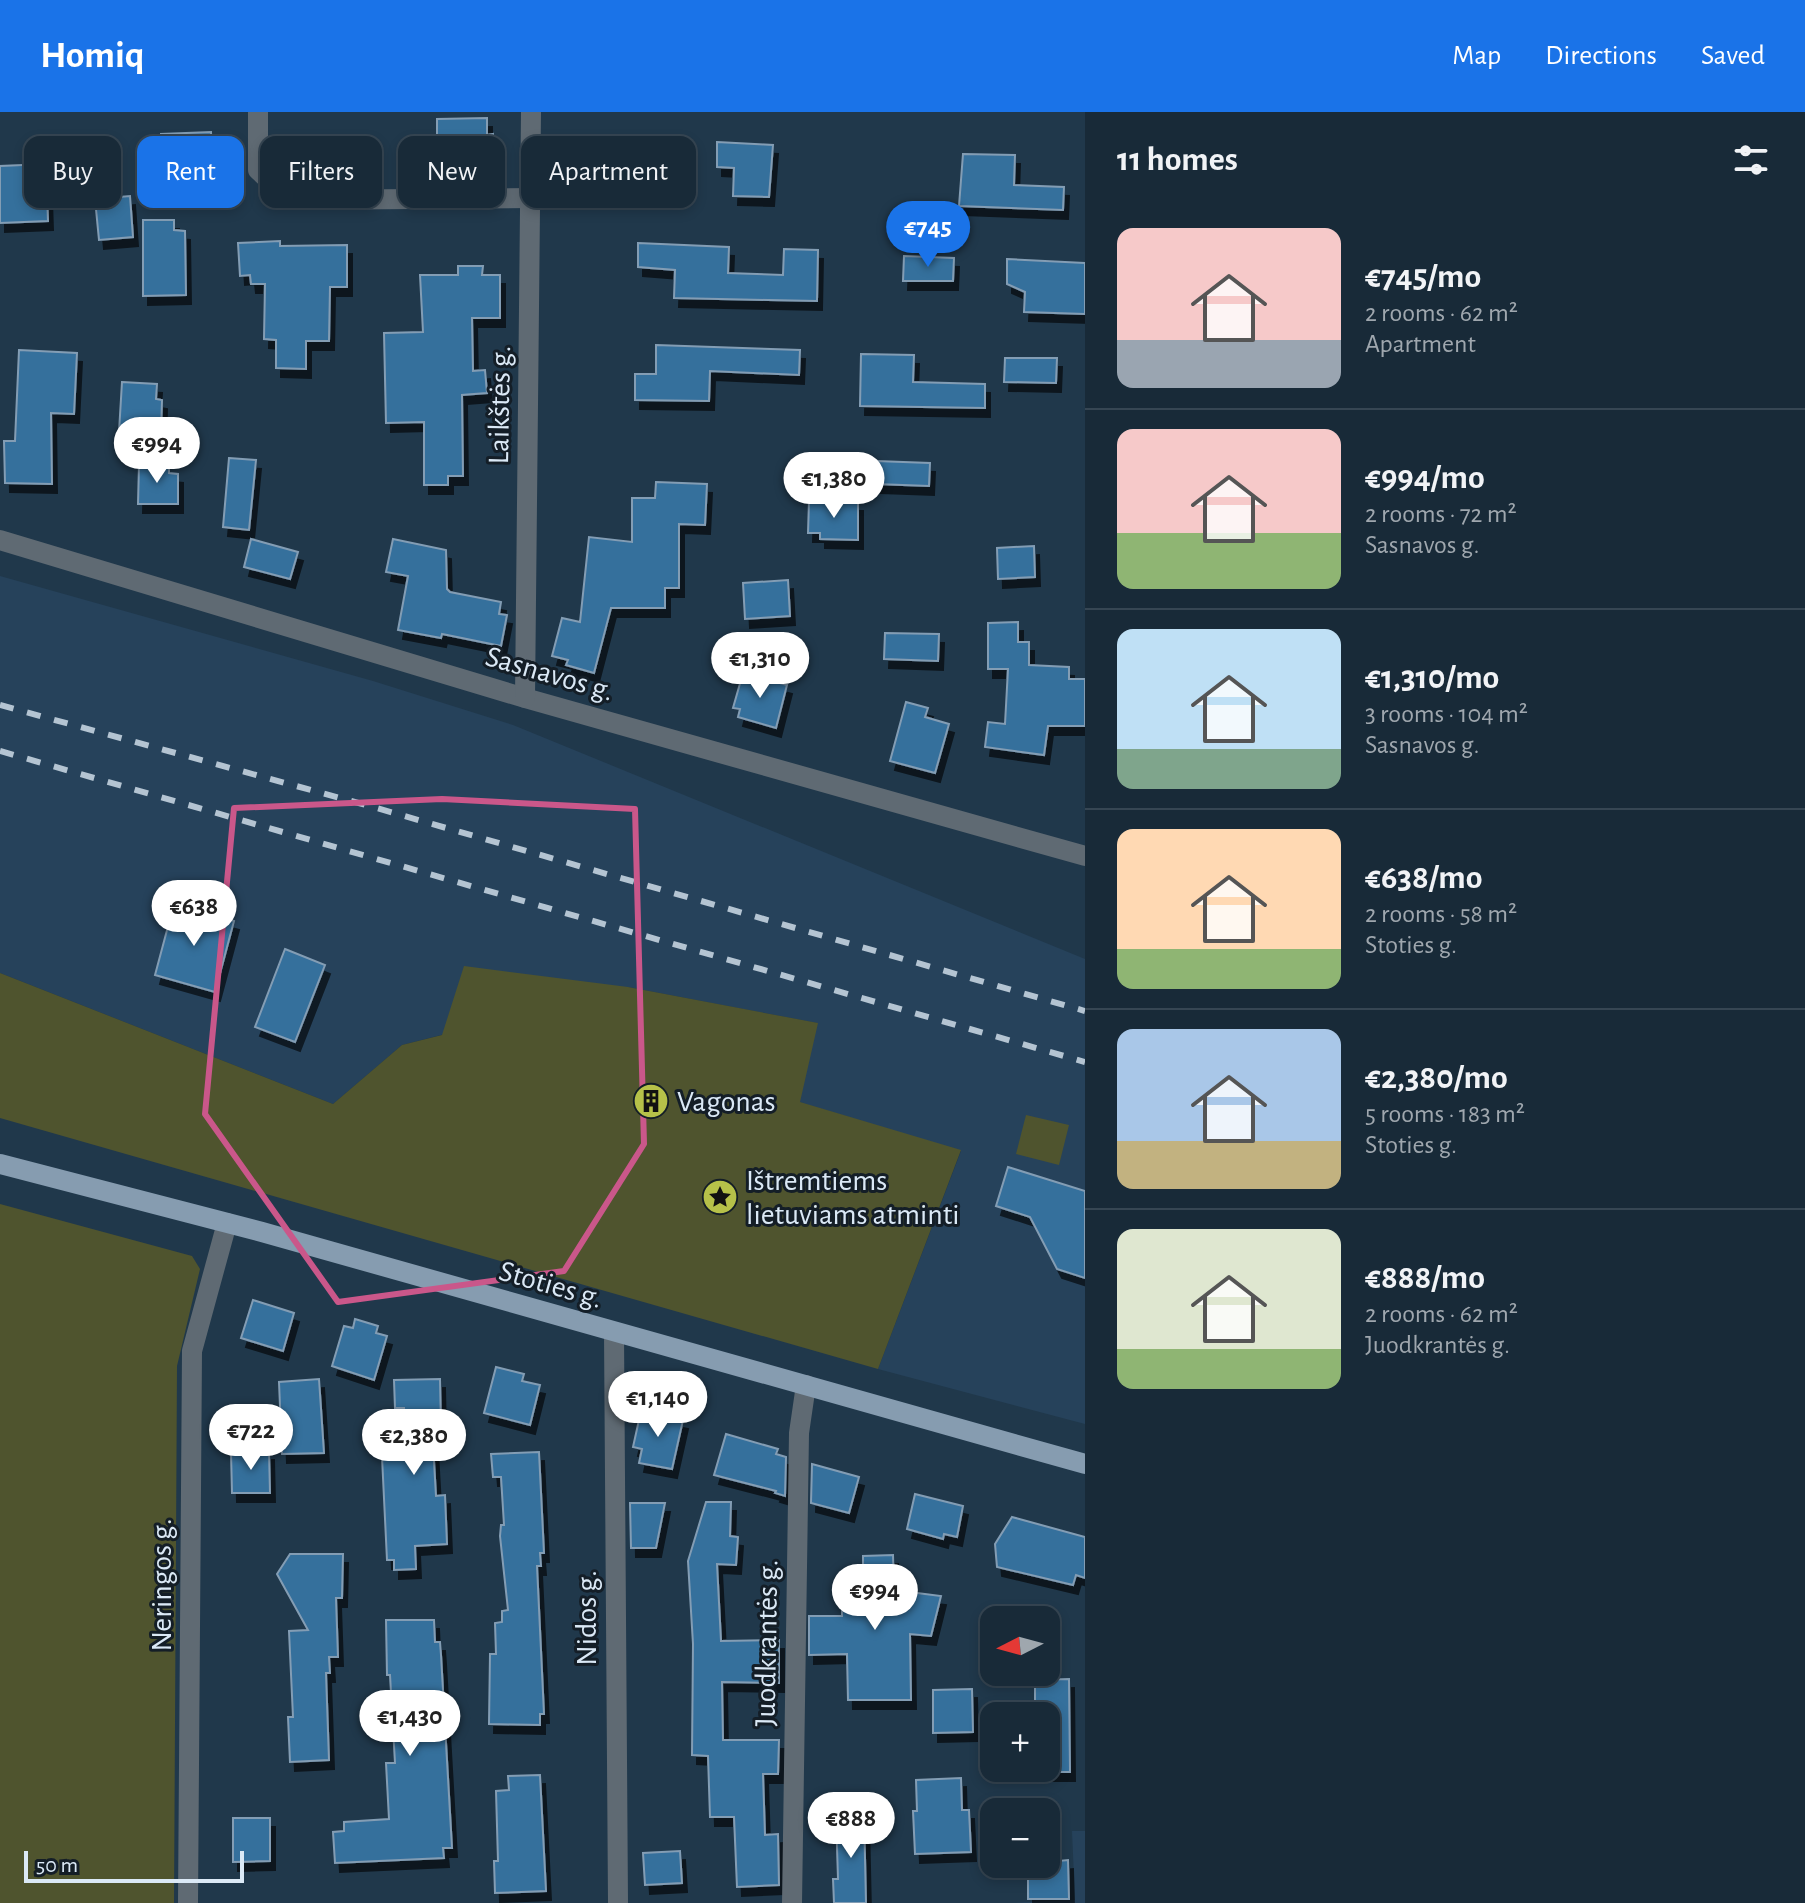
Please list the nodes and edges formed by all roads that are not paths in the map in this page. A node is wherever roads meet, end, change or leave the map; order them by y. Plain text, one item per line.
1 (258, 112) edge
2 (531, 112) edge
3 (531, 136) edge
4 (521, 198) edge
5 (531, 208) edge
6 (0, 540) edge
7 (525, 698) junction
8 (1085, 856) edge
9 (0, 1164) edge
10 (227, 1223) junction
11 (614, 1333) junction
12 (806, 1385) junction
13 (1085, 1464) edge
14 (188, 1903) edge
15 (618, 1903) edge
16 (792, 1903) edge

1 - 4 street
2 - 3 street, Laikštės g.
5 - 7 street, Laikštės g.
6 - 7 street, Sasnavos g.
7 - 8 street, Sasnavos g.
9 - 10 main road, Stoties g.
10 - 11 main road, Stoties g.
10 - 14 street, Neringos g.
11 - 12 main road, Stoties g.
11 - 15 street, Nidos g.
12 - 13 main road, Stoties g.
12 - 16 street, Juodkrantės g.

